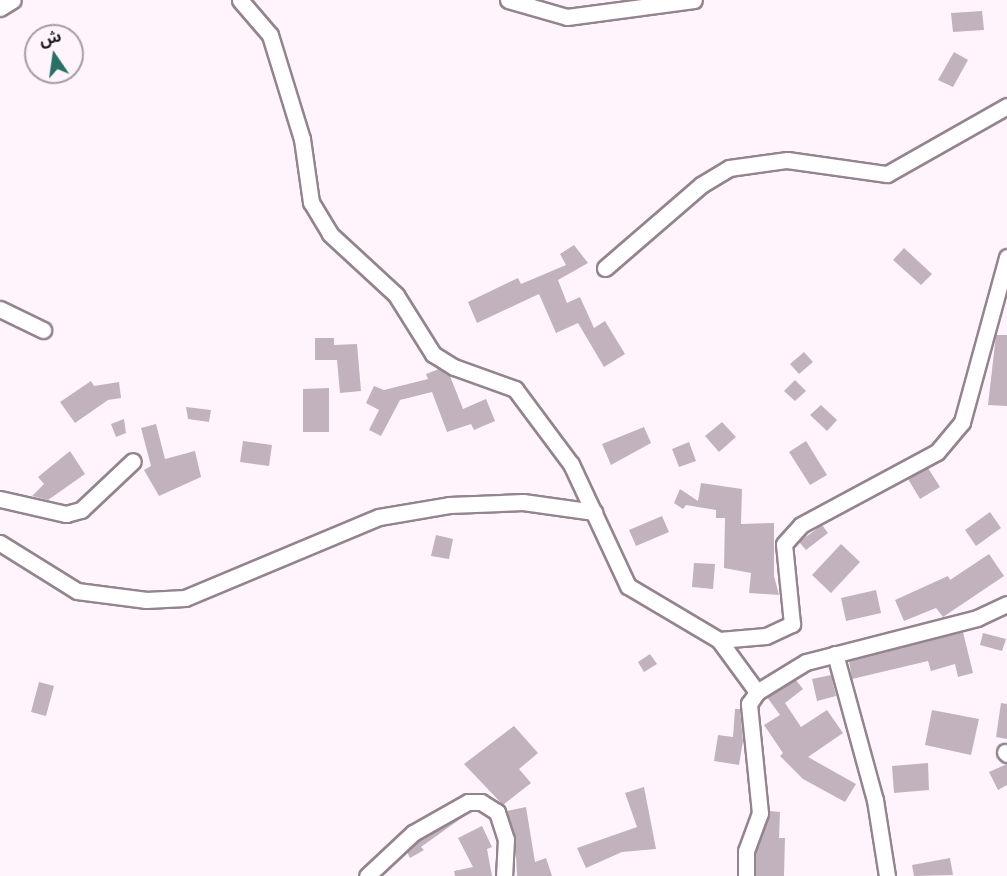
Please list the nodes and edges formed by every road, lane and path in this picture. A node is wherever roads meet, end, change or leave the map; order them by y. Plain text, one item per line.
1 (13, 0) edge
2 (240, 0) edge
3 (508, 0) edge
4 (694, 0) edge
5 (0, 8) edge
6 (1007, 106) edge
7 (1007, 257) edge
8 (604, 268) dead end
9 (0, 309) edge
10 (43, 330) dead end
11 (133, 461) dead end
12 (0, 499) edge
13 (594, 513) junction
14 (0, 543) edge
15 (1007, 604) edge
16 (719, 640) junction
17 (835, 654) junction
18 (757, 692) junction
19 (367, 876) edge
20 (504, 876) edge
21 (746, 876) edge
22 (887, 876) edge

1 - 5 street
2 - 13 street
3 - 4 street
6 - 8 street
7 - 16 street
9 - 10 street
11 - 12 street
13 - 14 street
13 - 16 street
15 - 17 street
16 - 18 street
17 - 18 street
17 - 22 street
18 - 21 street
19 - 20 street

